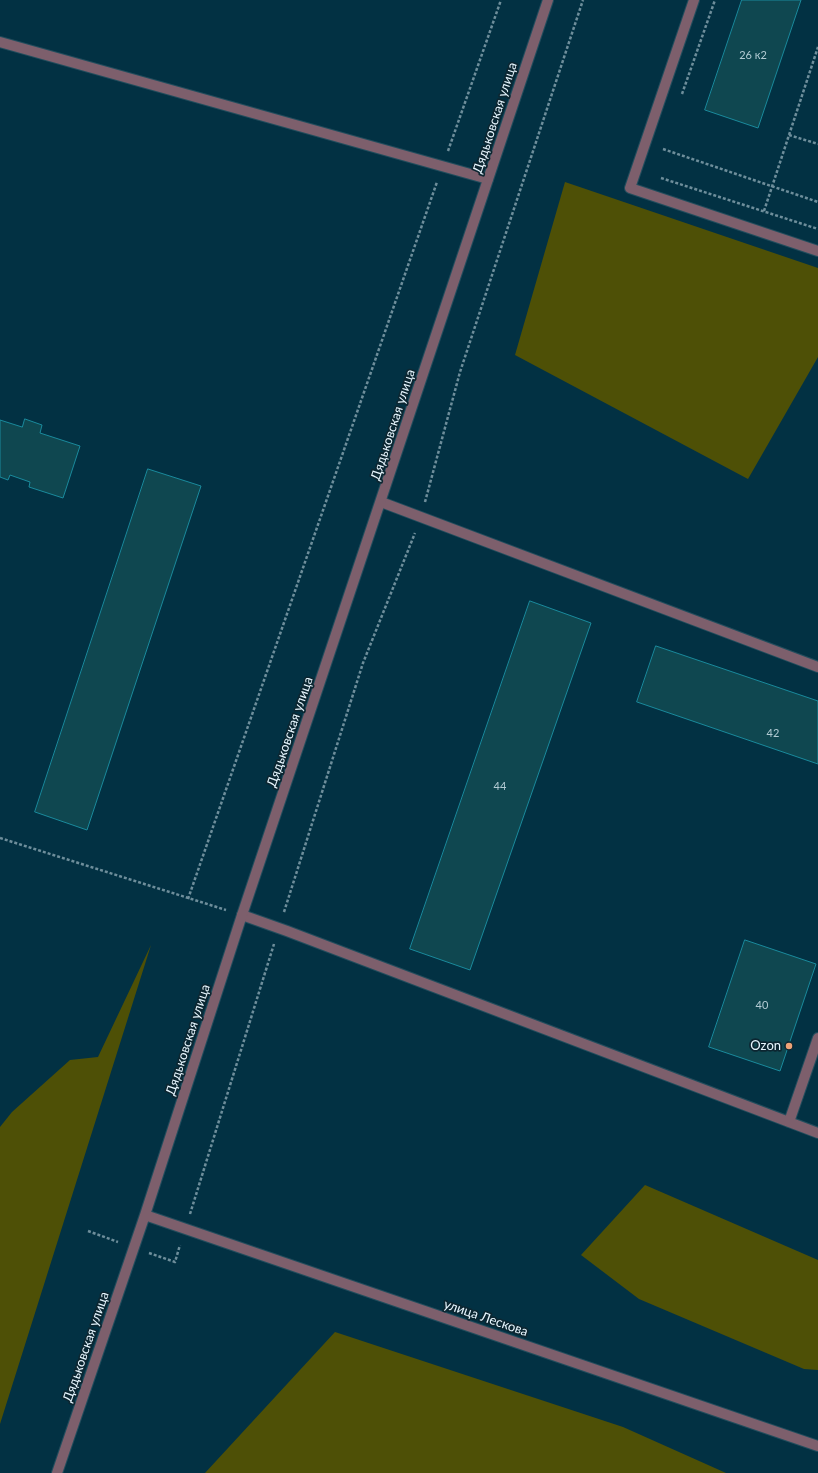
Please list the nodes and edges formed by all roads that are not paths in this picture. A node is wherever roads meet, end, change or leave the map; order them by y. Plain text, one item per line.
1 (548, 0) edge
2 (694, 0) edge
3 (0, 42) edge
4 (488, 179) junction
5 (818, 251) edge
6 (381, 502) junction
7 (818, 667) edge
8 (242, 915) junction
9 (818, 1038) edge
10 (789, 1122) junction
11 (818, 1133) edge
12 (145, 1215) junction
13 (818, 1446) edge
14 (57, 1473) edge

1 - 4 street, Дядьковская улица
2 - 5 street
3 - 4 street
4 - 6 street, Дядьковская улица
6 - 7 street
6 - 8 street, Дядьковская улица
8 - 10 street
8 - 12 street, Дядьковская улица
9 - 10 street
10 - 11 street
12 - 13 street, улица Лескова
12 - 14 street, Дядьковская улица

